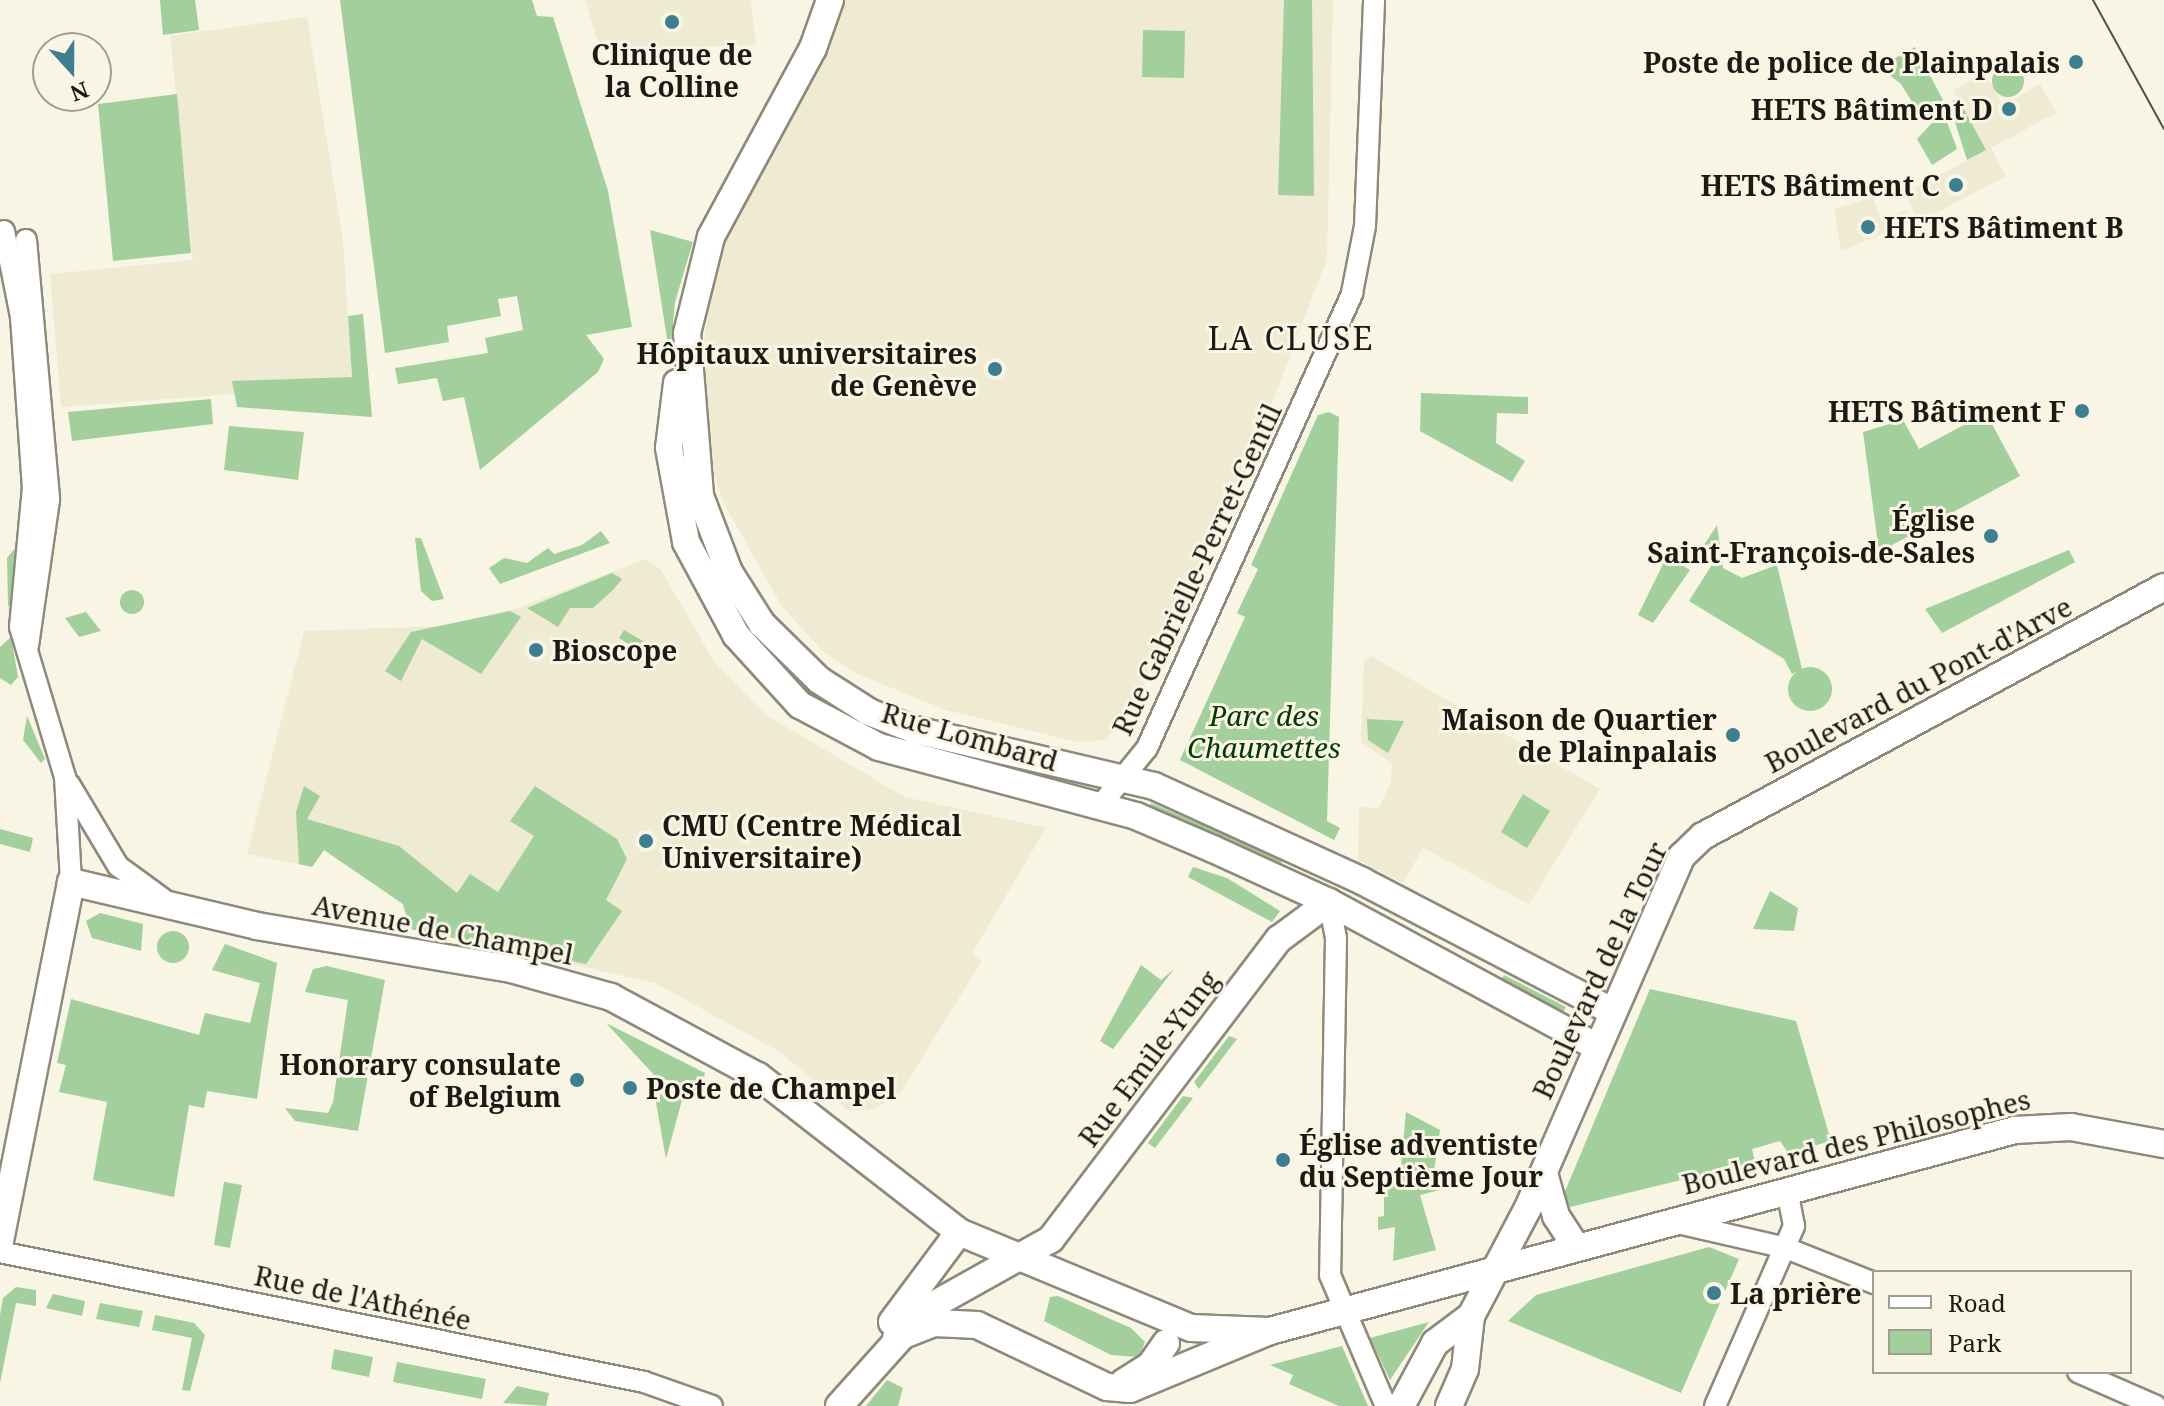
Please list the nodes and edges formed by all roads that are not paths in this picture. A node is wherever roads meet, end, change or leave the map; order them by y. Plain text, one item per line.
1 (830, 0) edge
2 (1374, 0) edge
3 (2, 232) edge
4 (26, 240) junction
5 (5, 254) edge
6 (685, 359) junction
7 (670, 428) junction
8 (691, 449) junction
9 (2164, 587) edge
10 (31, 592) junction
11 (65, 777) junction
12 (1127, 778) junction
13 (1100, 806) junction
14 (1703, 836) joint
15 (1340, 871) junction
16 (71, 882) junction
17 (1329, 902) junction
18 (179, 908) junction
19 (1612, 1011) junction
20 (1595, 1046) junction
21 (2164, 1144) edge
22 (1544, 1173) junction
23 (1787, 1191) junction
24 (1658, 1222) junction
25 (959, 1232) junction
26 (0, 1241) edge
27 (1574, 1244) junction
28 (1786, 1248) junction
29 (0, 1252) edge
30 (1024, 1259) junction
31 (1500, 1266) junction
32 (1872, 1282) edge
33 (1341, 1312) junction
34 (1471, 1316) junction
35 (1200, 1330) joint
36 (1270, 1331) junction
37 (896, 1338) junction
38 (1166, 1343) dead end
39 (2083, 1374) edge
40 (1115, 1388) junction
41 (712, 1406) edge
42 (824, 1406) edge
43 (839, 1406) edge
44 (1386, 1406) edge
45 (1401, 1406) edge
46 (1449, 1406) edge
47 (1715, 1406) edge
48 (2156, 1406) edge

1 - 6 main road
2 - 12 street, Rue Gabrielle-Perret-Gentil
3 - 4 street
3 - 5 street, Avenue de Champel
4 - 5 street
4 - 10 street, Avenue de Champel
5 - 10 street, Avenue de Champel
6 - 7 main road, Rue Lombard
6 - 8 main road, Rue Lombard
7 - 8 main road
7 - 13 main road, Rue Lombard
8 - 12 main road, Rue Lombard
9 - 14 main road, Boulevard du Pont-d'Arve
10 - 11 street, Avenue de Champel
11 - 16 street, Avenue de Champel
11 - 18 street, Avenue de Champel
12 - 13 street, Rue Gabrielle-Perret-Gentil
12 - 15 main road, Rue Lombard
13 - 17 main road, Rue Lombard
14 - 19 main road, Boulevard de la Tour
15 - 17 main road
15 - 19 main road, Rue Lombard
16 - 18 main road, Avenue de Champel
16 - 26 main road
17 - 20 main road, Rue Lombard
17 - 30 main road, Rue Emile-Yung
17 - 33 street
18 - 25 main road, Avenue de Champel
19 - 20 main road, Boulevard de la Tour
20 - 22 main road, Boulevard de la Tour
21 - 23 main road, Boulevard des Philosophes
22 - 27 main road
22 - 31 main road, Boulevard de la Tour
23 - 24 main road, Boulevard des Philosophes
23 - 28 street
24 - 27 main road, Boulevard des Philosophes
24 - 28 street, Boulevard des Philosophes
25 - 30 main road, Avenue de Champel
25 - 42 main road
27 - 31 main road, Boulevard des Philosophes
28 - 32 street, Boulevard des Philosophes
28 - 47 street
29 - 41 street, Rue de l'Athénée
30 - 35 main road, Avenue de Champel
30 - 37 main road, Rue Emile-Yung
31 - 33 main road, Boulevard des Philosophes
31 - 34 main road, Boulevard de la Tour
33 - 36 main road, Boulevard des Philosophes
33 - 44 street
34 - 45 main road
34 - 46 main road
35 - 36 main road, Boulevard des Philosophes
36 - 40 main road, Boulevard des Philosophes
37 - 40 main road
37 - 43 main road, Rue Emile-Yung
38 - 40 main road
39 - 48 street

